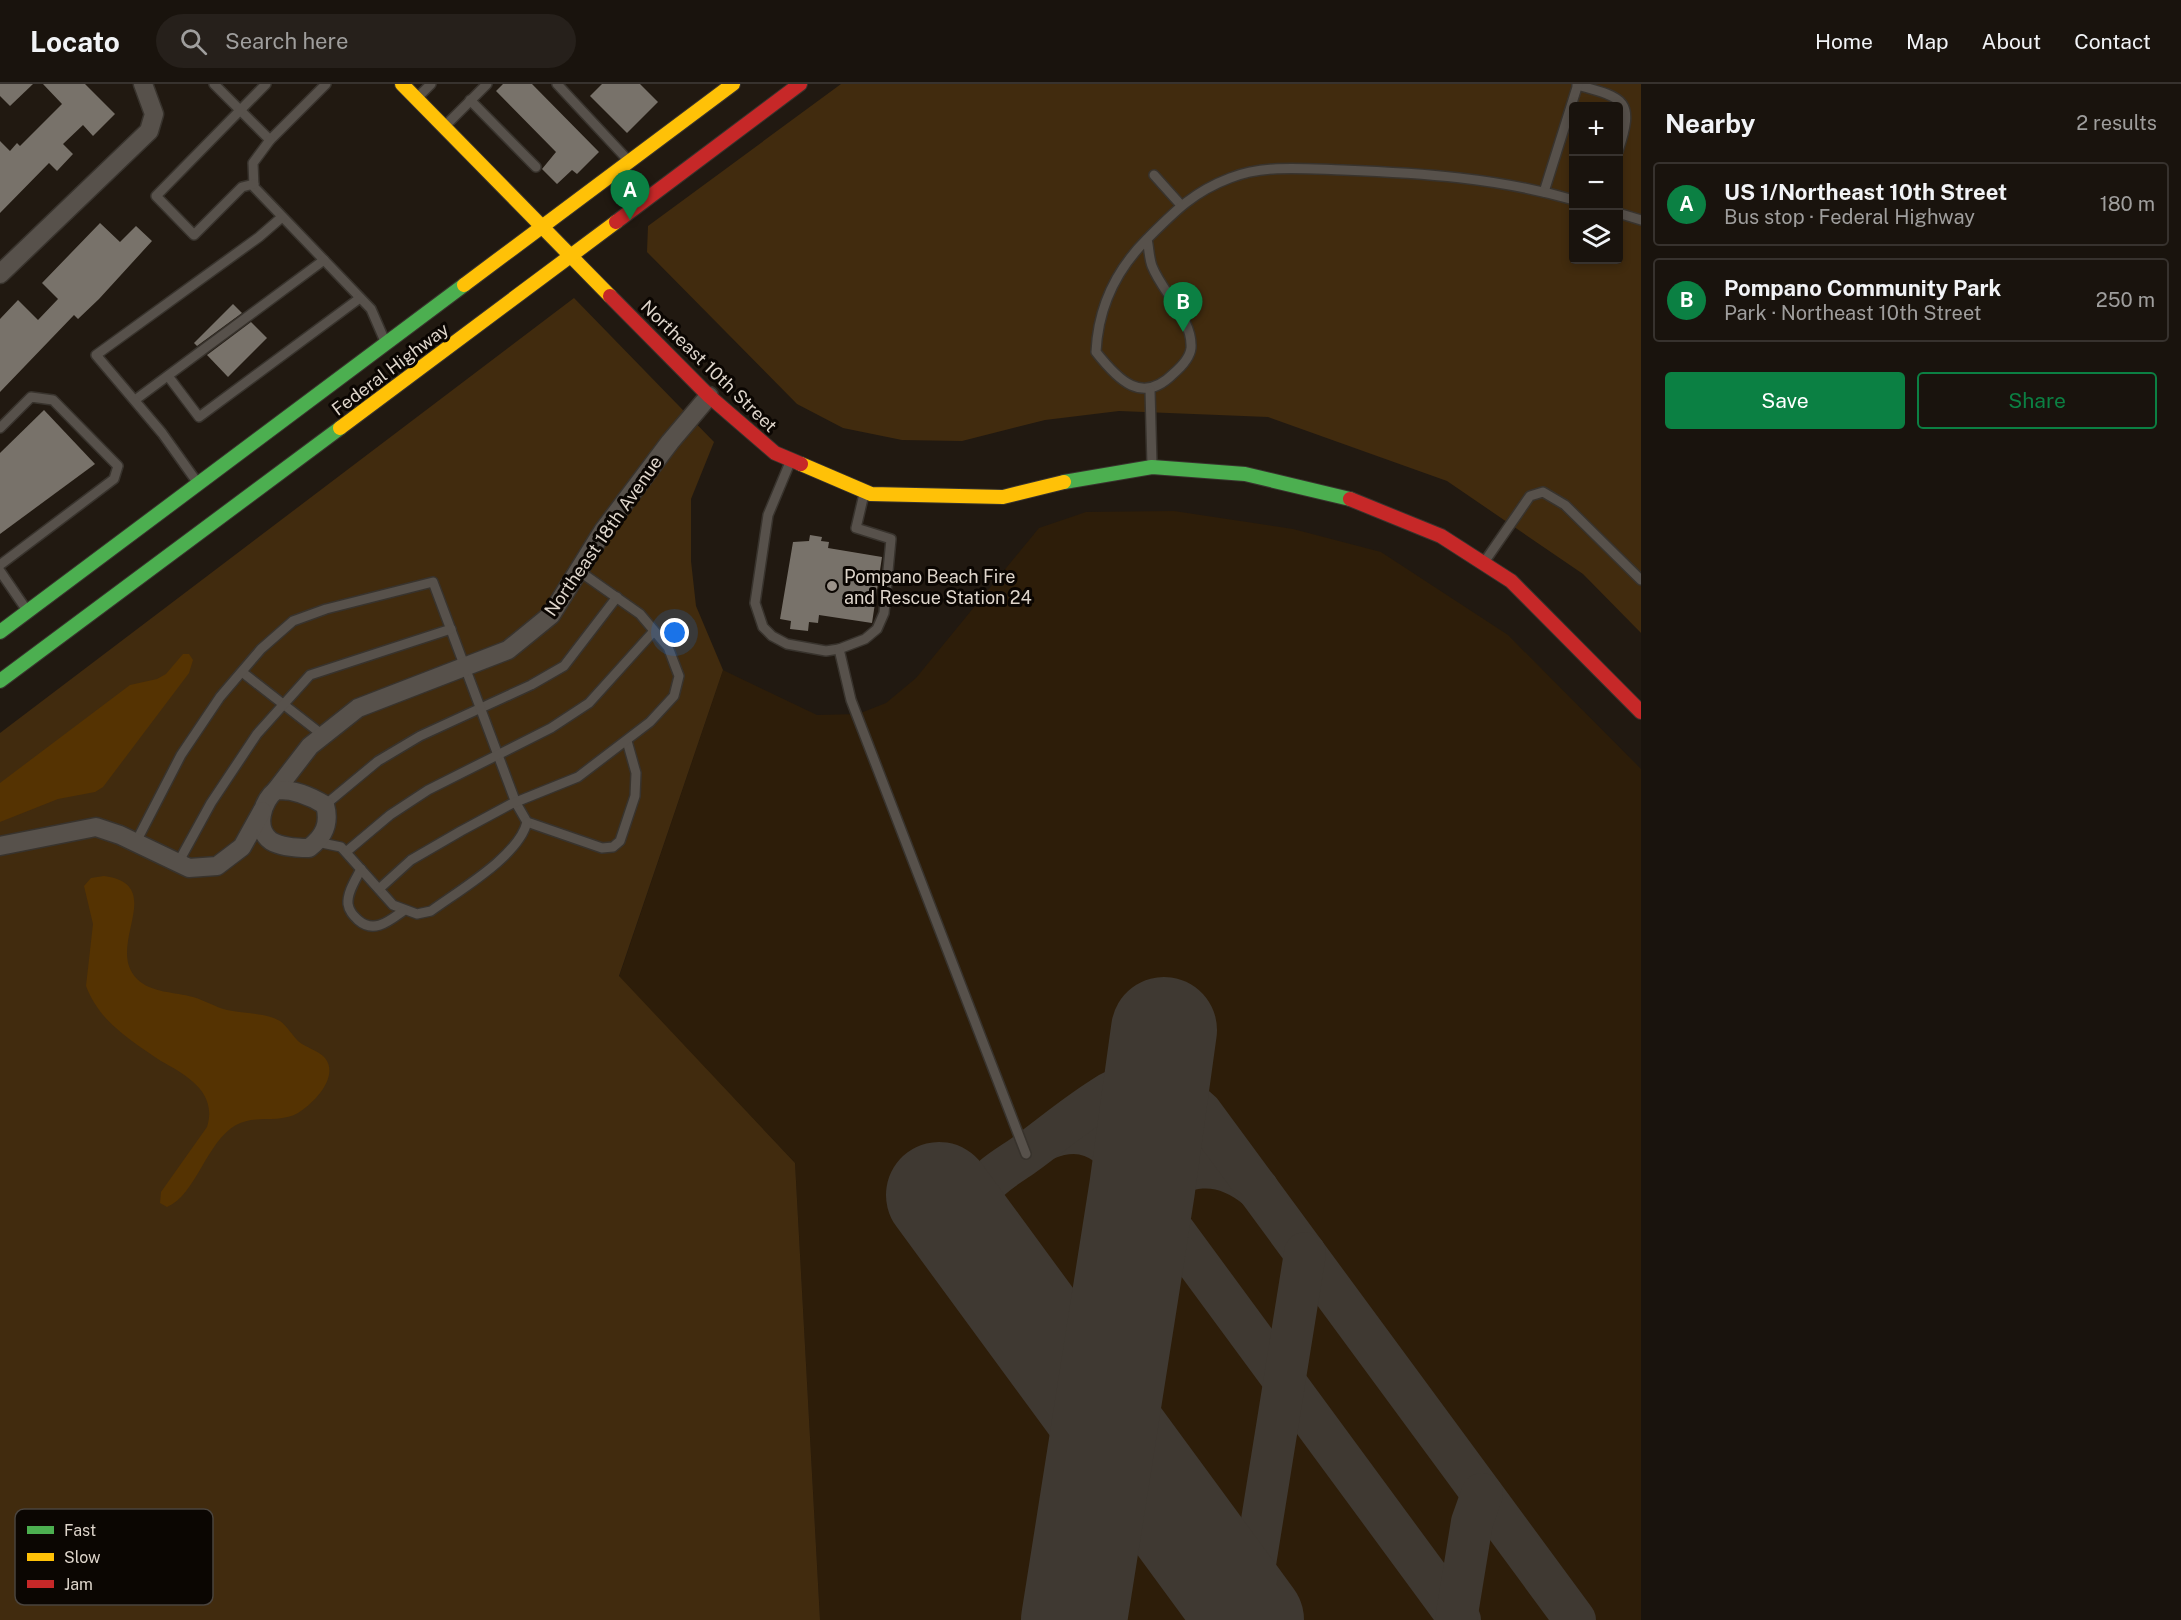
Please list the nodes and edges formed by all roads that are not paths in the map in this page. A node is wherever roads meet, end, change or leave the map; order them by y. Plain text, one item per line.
1 (143, 84) edge
2 (214, 84) edge
3 (266, 84) edge
4 (326, 84) edge
5 (402, 84) edge
6 (431, 84) edge
7 (487, 84) edge
8 (557, 84) edge
9 (733, 84) edge
10 (800, 84) edge
11 (1578, 84) edge
12 (416, 99) junction
13 (470, 100) junction
14 (1619, 102) edge
15 (1623, 106) edge
16 (240, 109) junction
17 (444, 126) junction
18 (1623, 136) edge
19 (270, 140) junction
20 (629, 162) junction
21 (536, 167) dead end
22 (1154, 175) dead end
23 (254, 184) junction
24 (1544, 192) junction
25 (1569, 199) edge
26 (1180, 204) junction
27 (1623, 215) edge
28 (282, 216) junction
29 (1641, 220) edge
30 (543, 227) junction
31 (1147, 239) junction
32 (570, 255) junction
33 (324, 260) junction
34 (0, 274) edge
35 (360, 298) junction
36 (387, 343) junction
37 (168, 376) junction
38 (1150, 390) junction
39 (709, 396) junction
40 (135, 400) junction
41 (0, 428) edge
42 (791, 460) junction
43 (1152, 467) junction
44 (198, 484) junction
45 (865, 491) junction
46 (201, 499) dead end
47 (195, 520) dead end
48 (182, 545) junction
49 (1484, 563) junction
50 (0, 565) edge
51 (0, 571) edge
52 (579, 571) junction
53 (1641, 580) edge
54 (617, 597) junction
55 (27, 611) junction
56 (451, 629) junction
57 (654, 631) junction
58 (0, 632) edge
59 (839, 649) junction
60 (465, 667) junction
61 (242, 672) junction
62 (0, 681) edge
63 (284, 703) junction
64 (479, 708) junction
65 (1641, 712) edge
66 (324, 736) junction
67 (627, 741) junction
68 (498, 753) junction
69 (276, 790) junction
70 (516, 803) junction
71 (325, 805) junction
72 (262, 811) junction
73 (527, 822) junction
74 (270, 840) junction
75 (136, 842) junction
76 (317, 842) junction
77 (0, 846) edge
78 (242, 848) junction
79 (346, 852) junction
80 (178, 863) junction
81 (361, 869) junction
82 (379, 889) junction
83 (403, 910) junction
84 (1026, 1154) dead end

1 - 34 street
2 - 16 lane
3 - 16 lane
4 - 19 lane
5 - 12 main road, Northeast 10th Street
6 - 12 lane
7 - 13 lane
8 - 20 lane
9 - 20 main road, Federal Highway
10 - 32 main road, Federal Highway
11 - 14 lane
11 - 24 lane
12 - 17 main road, Northeast 10th Street
13 - 17 lane
13 - 21 lane
15 - 18 lane
16 - 19 lane
16 - 23 lane
17 - 30 main road, Northeast 10th Street
19 - 23 lane
20 - 30 main road, Federal Highway
22 - 26 lane
23 - 28 lane
24 - 25 lane
24 - 26 lane
26 - 31 lane
27 - 29 lane
28 - 33 lane
28 - 40 lane
30 - 32 main road, Northeast 10th Street
30 - 36 main road, Federal Highway
31 - 38 lane
31 - 38 lane
32 - 39 main road, Northeast 10th Street
32 - 48 main road, Federal Highway
33 - 35 lane
33 - 37 lane
35 - 36 lane
35 - 37 lane
36 - 44 main road, Federal Highway
37 - 40 lane
38 - 43 lane
39 - 42 main road, Northeast 10th Street
39 - 52 street, Northeast 18th Avenue
40 - 44 lane
41 - 50 lane
42 - 45 main road, Northeast 10th Street
42 - 59 lane
43 - 45 main road, Northeast 10th Street
43 - 49 main road, Northeast 10th Street
44 - 46 main road
44 - 55 main road, Federal Highway
45 - 59 lane
47 - 48 main road
48 - 62 main road, Federal Highway
49 - 53 lane
49 - 65 main road, Northeast 10th Street
51 - 55 lane
52 - 54 lane
52 - 60 street, Northeast 18th Avenue
54 - 57 lane
54 - 64 lane
55 - 58 main road, Federal Highway
56 - 60 lane
56 - 61 lane
56 - 63 lane
57 - 67 lane
57 - 68 lane
59 - 84 lane
60 - 64 lane
60 - 66 street, Northeast 18th Avenue
61 - 63 lane
61 - 75 lane
63 - 66 lane
63 - 80 lane
64 - 68 lane
64 - 71 lane
66 - 69 street, Northeast 18th Avenue
67 - 70 lane
67 - 73 lane
68 - 70 lane
68 - 79 lane
69 - 71 street
69 - 72 street
70 - 73 lane
70 - 82 lane
71 - 76 street
72 - 74 street
72 - 78 street
73 - 83 lane
74 - 76 street
74 - 78 street
75 - 77 street
75 - 80 street
76 - 79 lane
78 - 80 street
79 - 81 lane
81 - 82 lane
81 - 83 lane
82 - 83 lane

